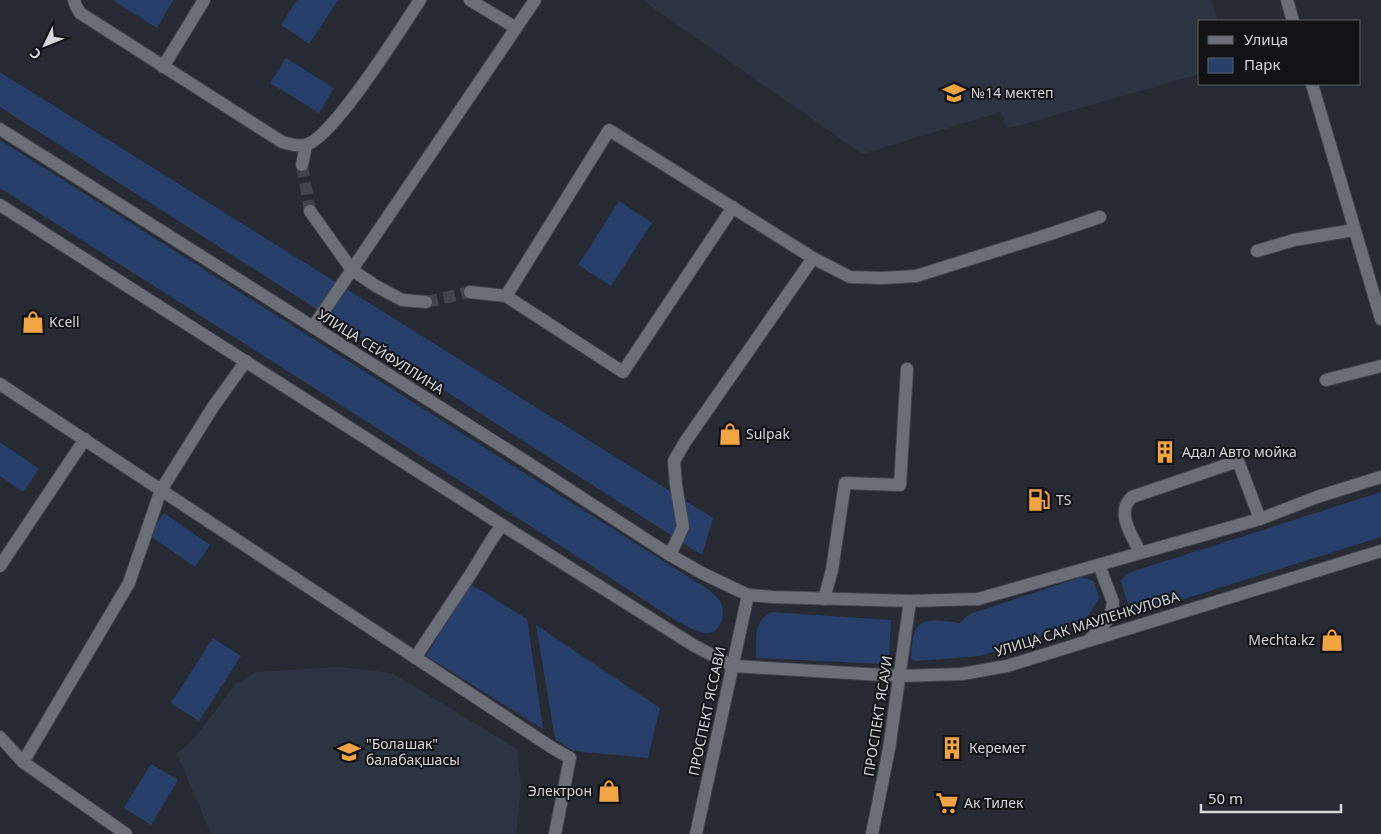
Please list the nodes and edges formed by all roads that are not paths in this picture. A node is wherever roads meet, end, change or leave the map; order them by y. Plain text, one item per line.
1 (74, 0) edge
2 (420, 0) edge
3 (470, 0) edge
4 (535, 0) edge
5 (1287, 0) edge
6 (199, 2) edge
7 (1293, 20) edge
8 (516, 28) junction
9 (163, 67) junction
10 (1312, 85) edge
11 (0, 129) edge
12 (306, 145) junction
13 (302, 165) tunnel mouth
14 (0, 205) edge
15 (733, 207) junction
16 (310, 212) tunnel mouth
17 (1100, 217) dead end
18 (1354, 230) junction
19 (1257, 251) dead end
20 (813, 258) junction
21 (352, 270) junction
22 (470, 292) tunnel mouth
23 (506, 296) junction
24 (426, 302) tunnel mouth
25 (1381, 319) edge
26 (313, 327) junction
27 (246, 361) junction
28 (1381, 366) edge
29 (907, 369) dead end
30 (1326, 380) dead end
31 (0, 384) edge
32 (85, 439) junction
33 (1381, 477) edge
34 (161, 490) junction
35 (1260, 518) junction
36 (502, 526) junction
37 (1381, 551) edge
38 (1140, 552) junction
39 (670, 555) junction
40 (1099, 565) junction
41 (0, 566) edge
42 (748, 595) junction
43 (824, 599) junction
44 (910, 601) junction
45 (1088, 641) junction
46 (415, 658) junction
47 (733, 666) junction
48 (900, 676) junction
49 (0, 737) edge
50 (23, 762) junction
51 (126, 834) edge
52 (555, 834) edge
53 (696, 834) edge
54 (872, 834) edge

1 - 9 street
2 - 12 street
3 - 8 street
4 - 8 street
5 - 7 street
6 - 9 street
8 - 21 street
9 - 12 street
10 - 18 street
11 - 26 street, УЛИЦА СЕЙФУЛЛИНА
12 - 13 street
14 - 27 street
15 - 20 street
15 - 23 street
15 - 23 street
16 - 21 street
17 - 20 street
18 - 19 street
18 - 25 street
20 - 39 street
21 - 24 street
21 - 26 street
22 - 23 street
26 - 39 street, УЛИЦА СЕЙФУЛЛИНА
27 - 34 street
27 - 36 street
28 - 30 street
29 - 43 street
31 - 32 street
32 - 34 street
32 - 41 street
33 - 35 street
34 - 46 street
34 - 50 street
35 - 38 street
35 - 38 street
36 - 46 street
36 - 47 street
37 - 45 street, УЛИЦА САК МАУЛЕНКУЛОВА
38 - 40 street
39 - 42 street, УЛИЦА СЕЙФУЛЛИНА
40 - 44 street
40 - 45 street
42 - 43 street
42 - 47 street, ПРОСПЕКТ ЯССАВИ
43 - 44 street
44 - 48 street, ПРОСПЕКТ ЯСАУИ
45 - 48 street, УЛИЦА САК МАУЛЕНКУЛОВА
46 - 52 street
47 - 48 street, УЛИЦА САК МАУЛЕНКУЛОВА
47 - 53 street, ПРОСПЕКТ ЯССАВИ
48 - 54 street, ПРОСПЕКТ ЯСАУИ
49 - 50 street
50 - 51 street

